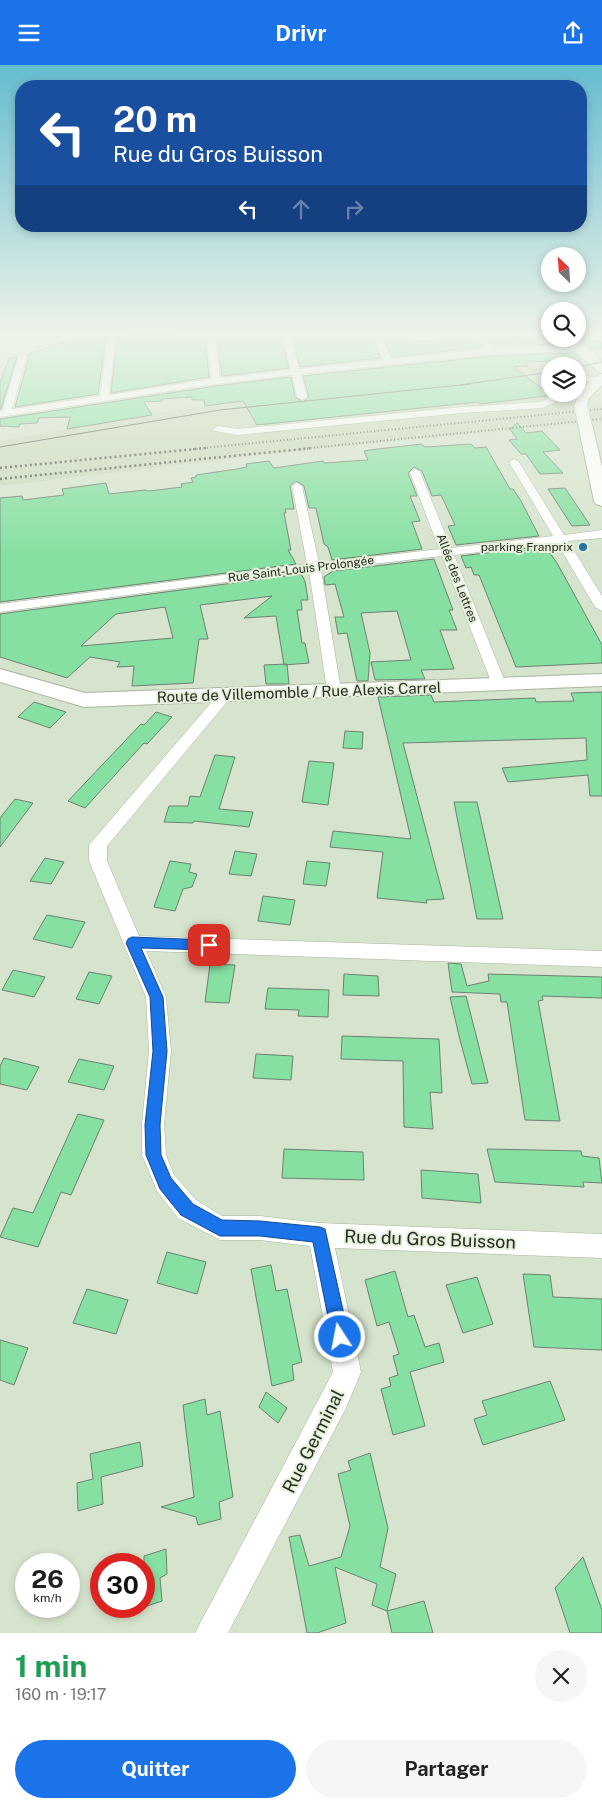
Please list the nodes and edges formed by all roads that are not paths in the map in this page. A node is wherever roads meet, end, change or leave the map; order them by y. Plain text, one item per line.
1 (38, 408) edge
2 (491, 408) edge
3 (580, 408) edge
4 (462, 410) joint
5 (3, 414) edge
6 (218, 429) dead end
7 (514, 462) dead end
8 (415, 472) dead end
9 (297, 487) dead end
10 (602, 501) edge
11 (602, 534) edge
12 (561, 539) junction
13 (447, 551) junction
14 (314, 567) junction
15 (602, 607) edge
16 (0, 608) edge
17 (0, 675) edge
18 (602, 680) edge
19 (499, 684) junction
20 (334, 690) junction
21 (226, 694) junction
22 (132, 943) junction
23 (602, 959) edge
24 (320, 1235) junction
25 (602, 1246) edge
26 (211, 1633) edge

1 - 5 street
2 - 4 street
3 - 10 street, bridge
4 - 6 street
7 - 12 street
8 - 13 street, Allée des Lettres
9 - 14 street
11 - 12 street, Rue Saint-Louis Prolongée
12 - 13 street, Rue Saint-Louis Prolongée
12 - 15 street
13 - 14 street, Rue Saint-Louis Prolongée
13 - 19 street, Allée des Lettres
14 - 16 street, Rue Saint-Louis Prolongée
14 - 20 street
17 - 21 street, Route de Villemomble / Rue Alexis Carrel
18 - 19 street, Route de Villemomble / Rue Alexis Carrel
19 - 20 street, Route de Villemomble / Rue Alexis Carrel
20 - 21 street, Route de Villemomble / Rue Alexis Carrel
21 - 22 street, Rue du Gros Buisson
22 - 23 street
22 - 24 street, Rue du Gros Buisson
24 - 25 street, Rue du Gros Buisson
24 - 26 street, Rue Germinal

